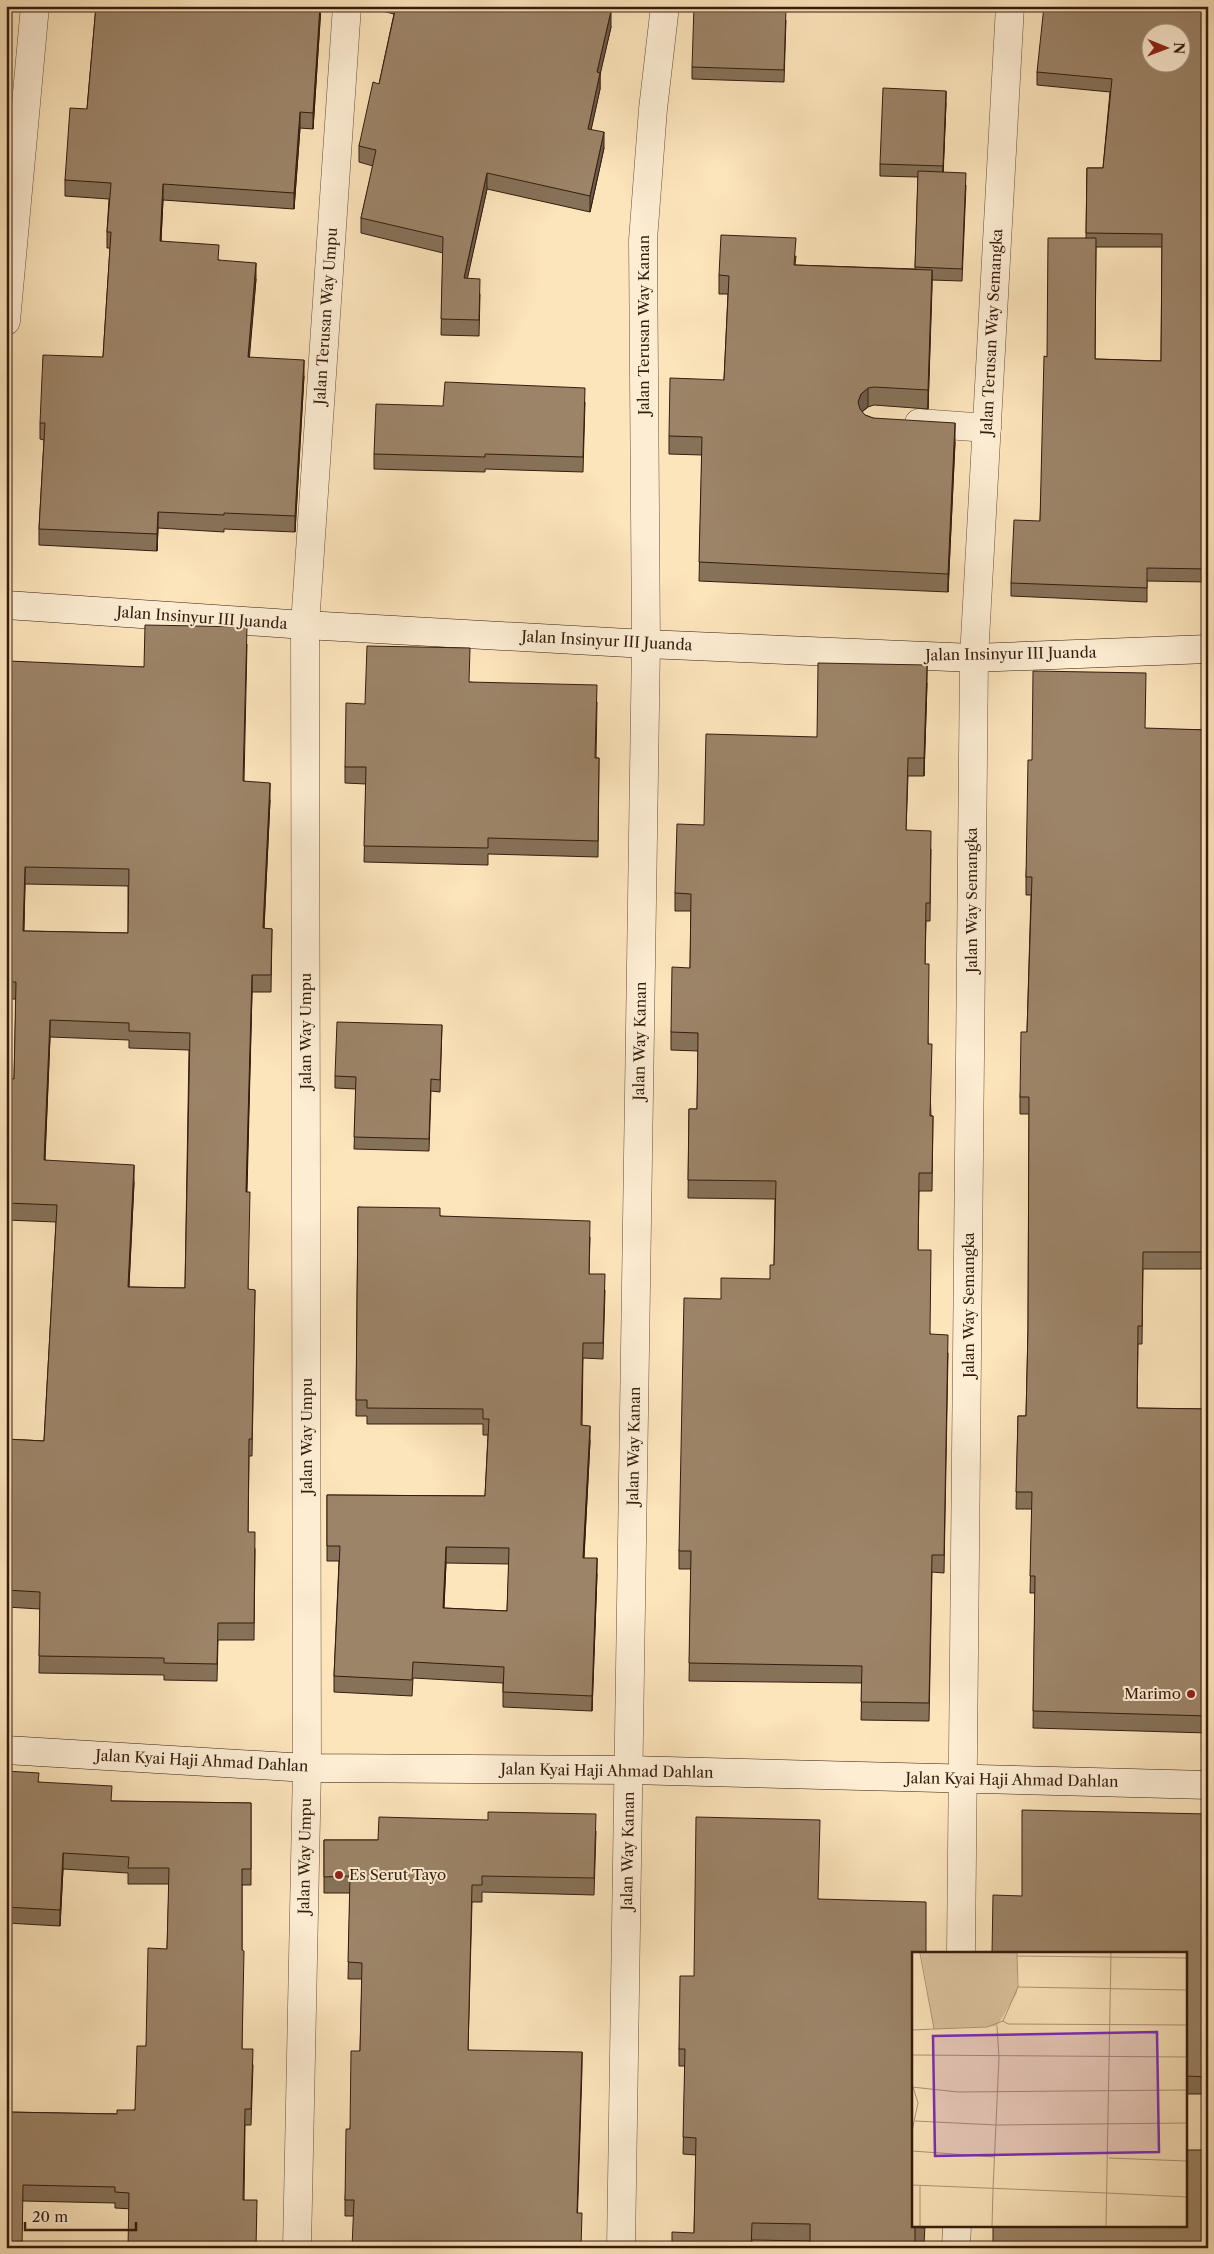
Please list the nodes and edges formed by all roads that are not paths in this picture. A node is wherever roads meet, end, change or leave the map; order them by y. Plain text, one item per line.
1 (35, 6) edge
2 (347, 6) edge
3 (665, 6) edge
4 (1010, 6) edge
5 (6, 321) edge
6 (892, 422) edge
7 (987, 428) junction
8 (6, 605) edge
9 (305, 625) junction
10 (646, 644) junction
11 (1208, 649) edge
12 (974, 658) junction
13 (6, 1750) edge
14 (307, 1768) junction
15 (629, 1770) junction
16 (964, 1779) junction
17 (1208, 1785) edge
18 (961, 1952) edge
19 (957, 2226) edge
20 (297, 2248) edge
21 (621, 2248) edge
22 (956, 2248) edge

1 - 5 street
2 - 9 street, Jalan Terusan Way Umpu
3 - 10 street, Jalan Terusan Way Kanan
4 - 7 street, Jalan Terusan Way Semangka
6 - 7 street
7 - 12 street, Jalan Terusan Way Semangka
8 - 9 street, Jalan Insinyur III Juanda
9 - 10 street, Jalan Insinyur III Juanda
9 - 14 street, Jalan Way Umpu
10 - 12 street, Jalan Insinyur III Juanda
10 - 15 street, Jalan Way Kanan
11 - 12 street, Jalan Insinyur III Juanda
12 - 16 street, Jalan Way Semangka
13 - 14 street, Jalan Kyai Haji Ahmad Dahlan
14 - 15 street, Jalan Kyai Haji Ahmad Dahlan
14 - 20 street, Jalan Way Umpu
15 - 16 street, Jalan Kyai Haji Ahmad Dahlan
15 - 21 street, Jalan Way Kanan
16 - 17 street, Jalan Kyai Haji Ahmad Dahlan
16 - 18 street, Jalan Way Semangka
19 - 22 street

